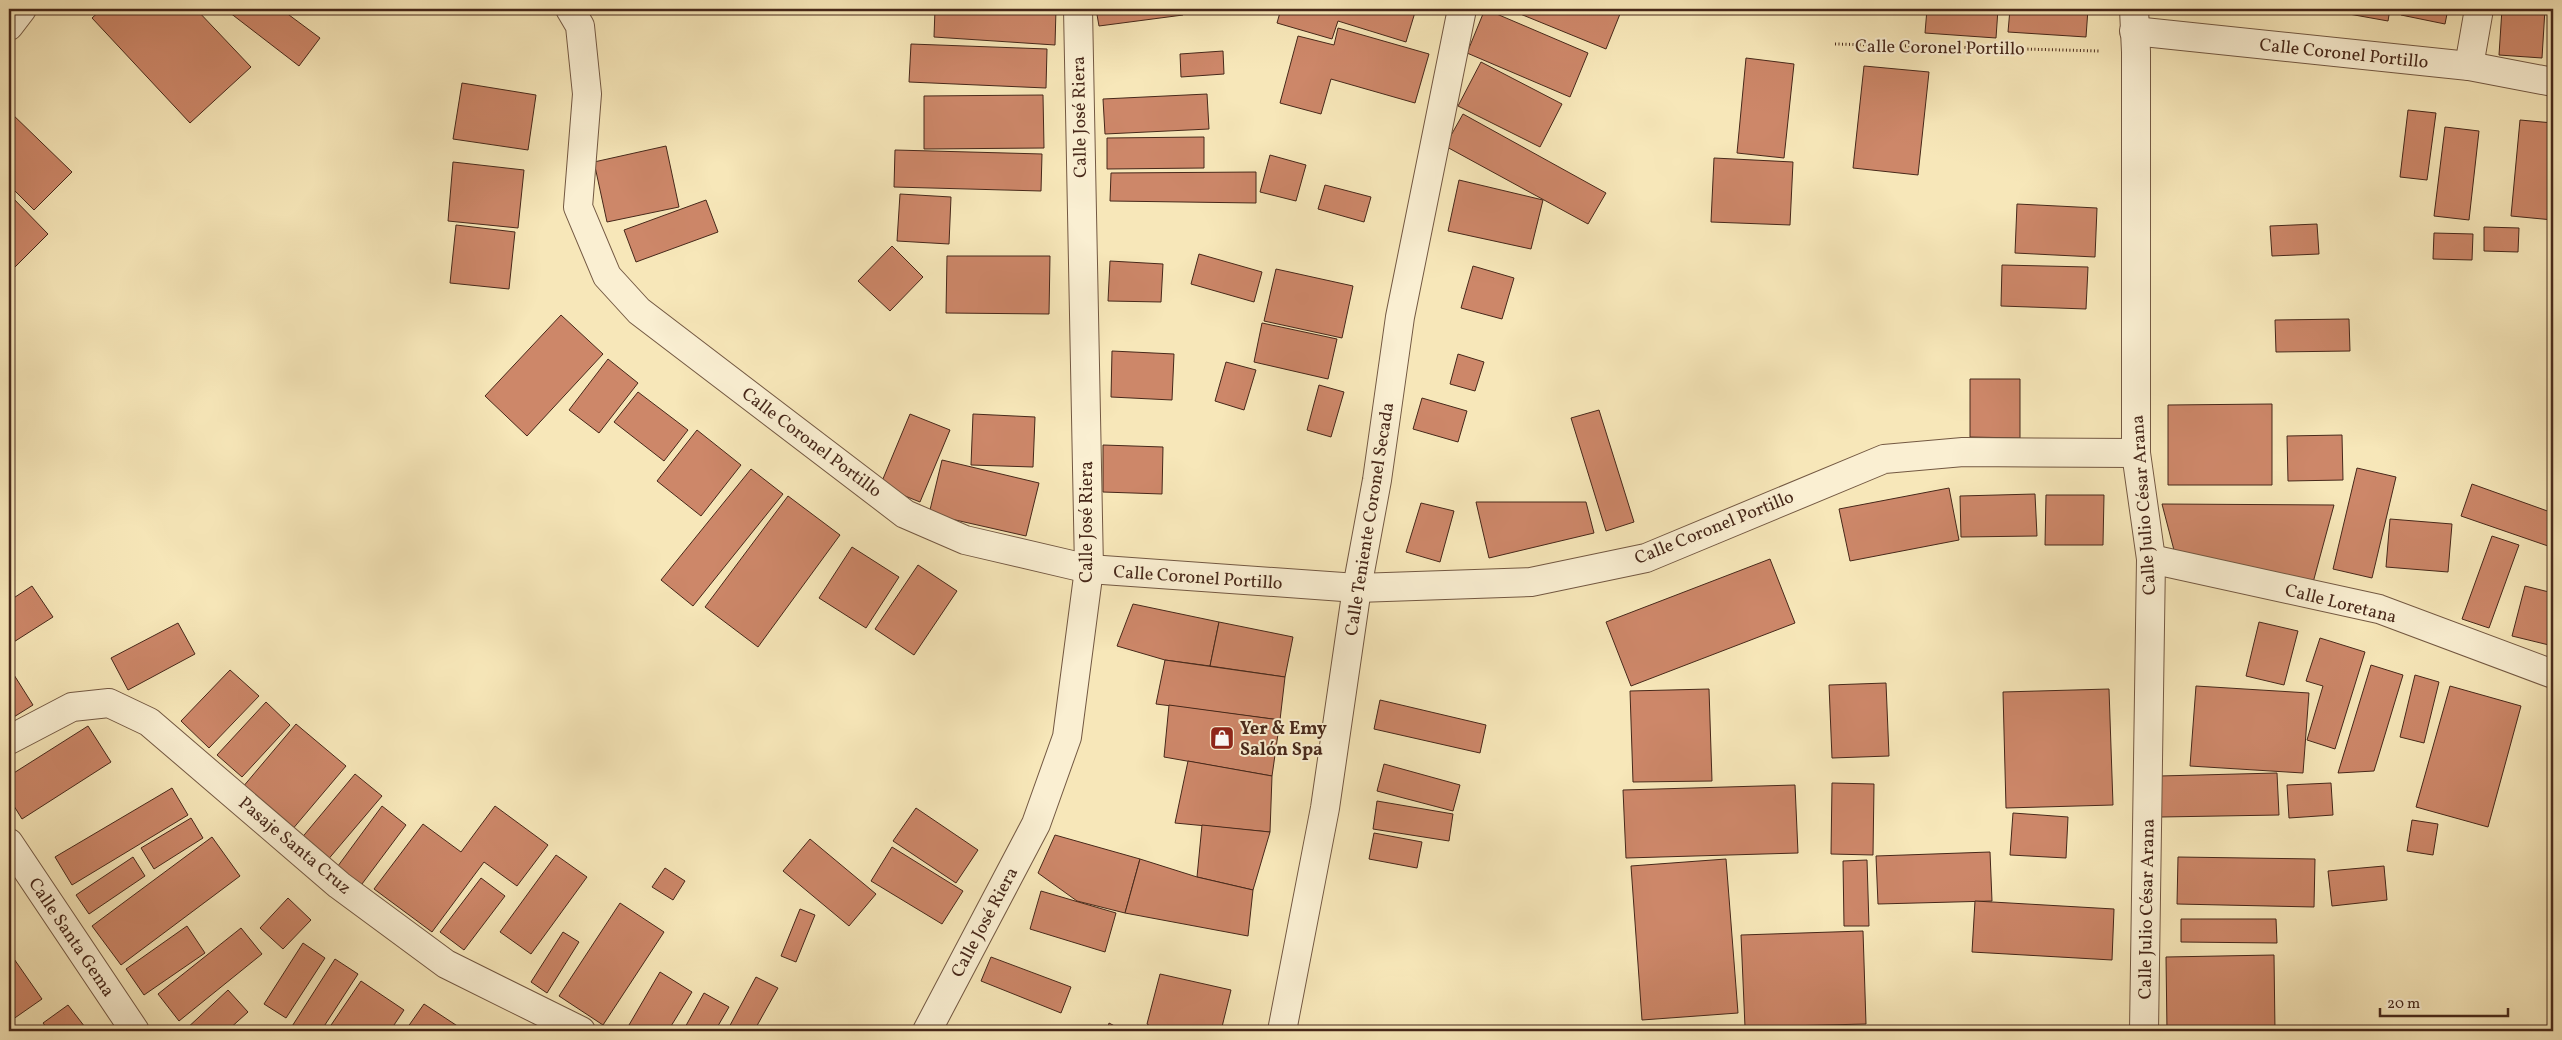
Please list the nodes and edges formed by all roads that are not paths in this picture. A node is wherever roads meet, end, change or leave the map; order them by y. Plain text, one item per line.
1 (22, 9) edge
2 (570, 9) edge
3 (1078, 9) edge
4 (1462, 9) edge
5 (2480, 9) edge
6 (9, 26) edge
7 (2135, 30) edge
8 (2469, 66) junction
9 (2553, 82) edge
10 (2136, 453) junction
11 (2151, 559) junction
12 (1088, 569) junction
13 (1357, 588) junction
14 (2553, 674) edge
15 (9, 740) edge
16 (9, 843) edge
17 (135, 1031) edge
18 (581, 1031) edge
19 (926, 1031) edge
20 (1282, 1031) edge
21 (2144, 1031) edge

1 - 6 street
2 - 12 street, Calle Coronel Portillo
3 - 12 street, Calle José Riera
4 - 13 street, Calle Teniente Coronel Secada
5 - 8 street
7 - 8 street, Calle Coronel Portillo
7 - 10 street, Calle Julio César Arana
8 - 9 street, Calle Coronel Portillo
10 - 11 street, Calle Julio César Arana
10 - 13 street, Calle Coronel Portillo
11 - 14 street, Calle Loretana
11 - 21 street, Calle Julio César Arana
12 - 13 street, Calle Coronel Portillo
12 - 19 street, Calle José Riera
13 - 20 street, Calle Teniente Coronel Secada
15 - 18 street, Pasaje Santa Cruz
16 - 17 street, Calle Santa Gema

